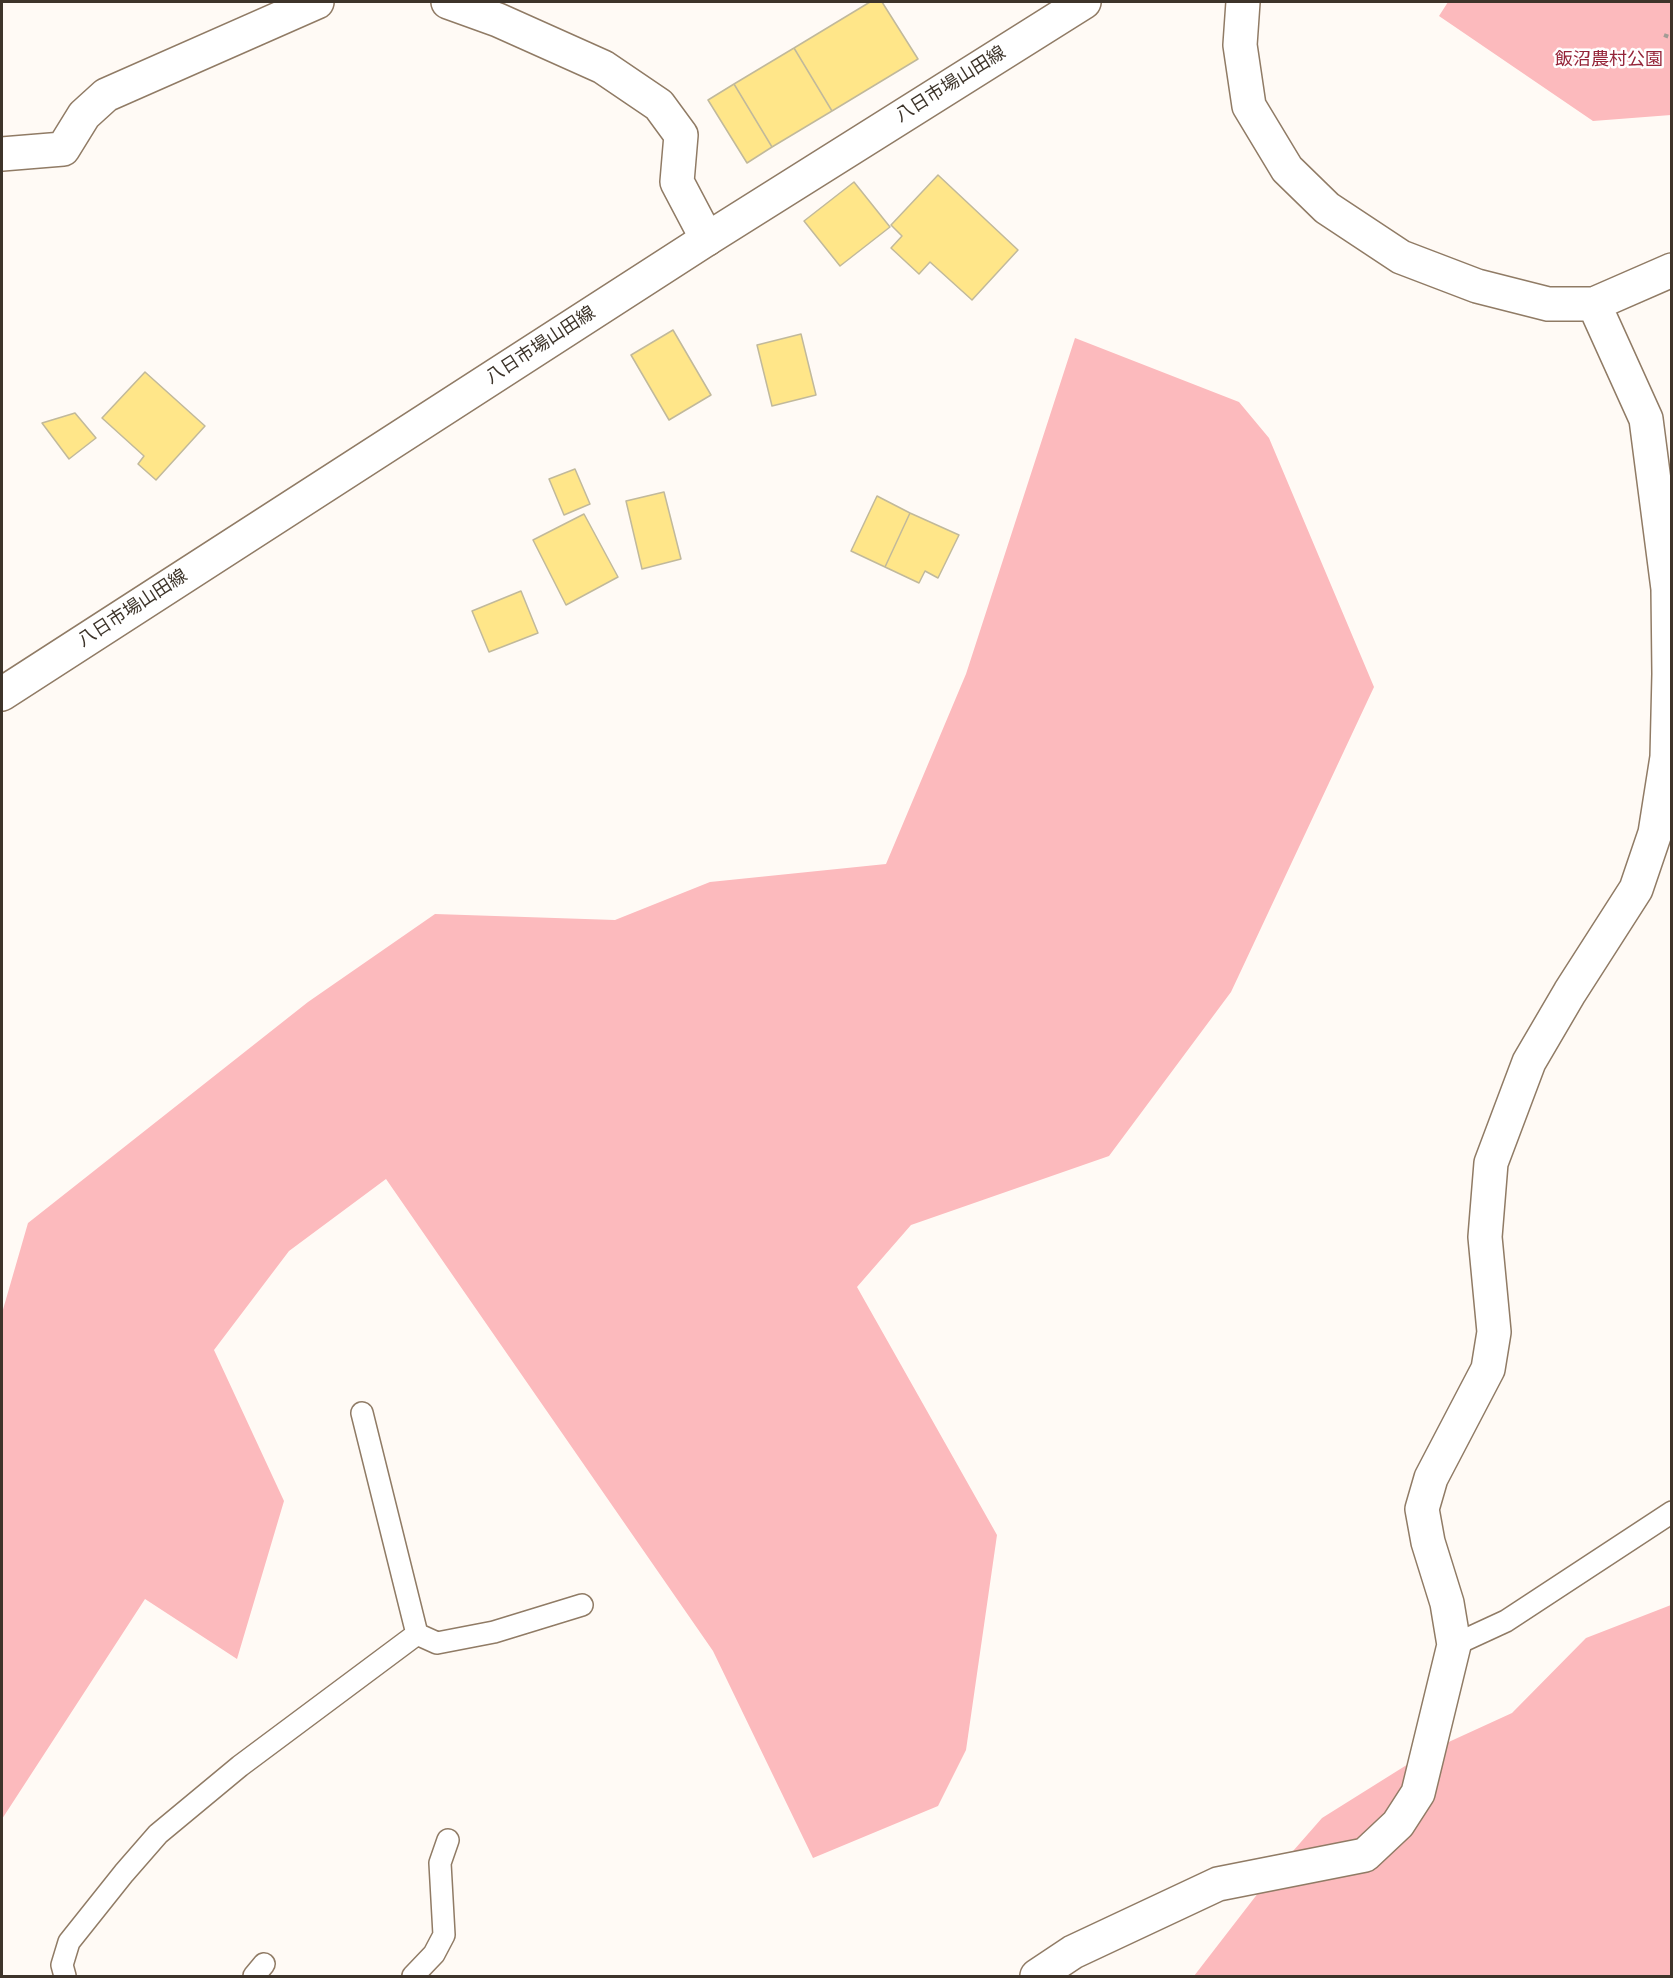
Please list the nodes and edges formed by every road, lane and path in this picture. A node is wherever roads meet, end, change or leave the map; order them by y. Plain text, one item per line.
1 (317, 2) edge
2 (448, 2) edge
3 (1084, 2) edge
4 (1243, 2) edge
5 (1664, 34) dead end
6 (1671, 38) edge
7 (2, 154) edge
8 (707, 239) junction
9 (1671, 270) edge
10 (1594, 304) junction
11 (2, 694) edge
12 (362, 1413) dead end
13 (1671, 1512) edge
14 (582, 1605) dead end
15 (417, 1634) junction
16 (1454, 1645) junction
17 (448, 1840) dead end
18 (65, 1977) edge
19 (413, 1977) edge
20 (1037, 1977) edge

1 - 7 street
2 - 8 street
3 - 8 street, 八日市場山田線
4 - 10 street
5 - 6 path
8 - 11 street, 八日市場山田線
9 - 10 street
10 - 16 street
12 - 15 lane
13 - 16 lane
14 - 15 lane
15 - 18 lane
16 - 20 street
17 - 19 lane

